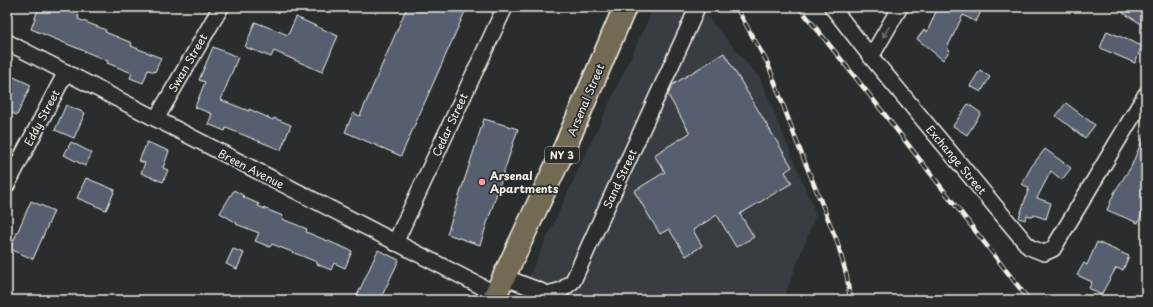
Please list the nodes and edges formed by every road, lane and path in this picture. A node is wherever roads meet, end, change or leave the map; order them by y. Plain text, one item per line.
1 (221, 7) edge
2 (505, 7) edge
3 (625, 7) edge
4 (696, 7) edge
5 (832, 7) edge
6 (900, 7) edge
7 (7, 42) edge
8 (871, 57) junction
9 (66, 72) junction
10 (1146, 94) edge
11 (156, 119) junction
12 (7, 185) edge
13 (395, 243) junction
14 (498, 291) edge

1 - 11 street, Swan Street
2 - 13 street, Cedar Street
3 - 14 highway, Arsenal Street / NY 3
4 - 14 street, Sand Street
5 - 8 street, Exchange Street
6 -> 8 street
7 - 9 street, Breen Avenue
8 - 10 street, Exchange Street
9 - 11 street, Breen Avenue
9 - 12 street, Eddy Street
11 - 13 street, Breen Avenue
13 - 14 street, Breen Avenue

